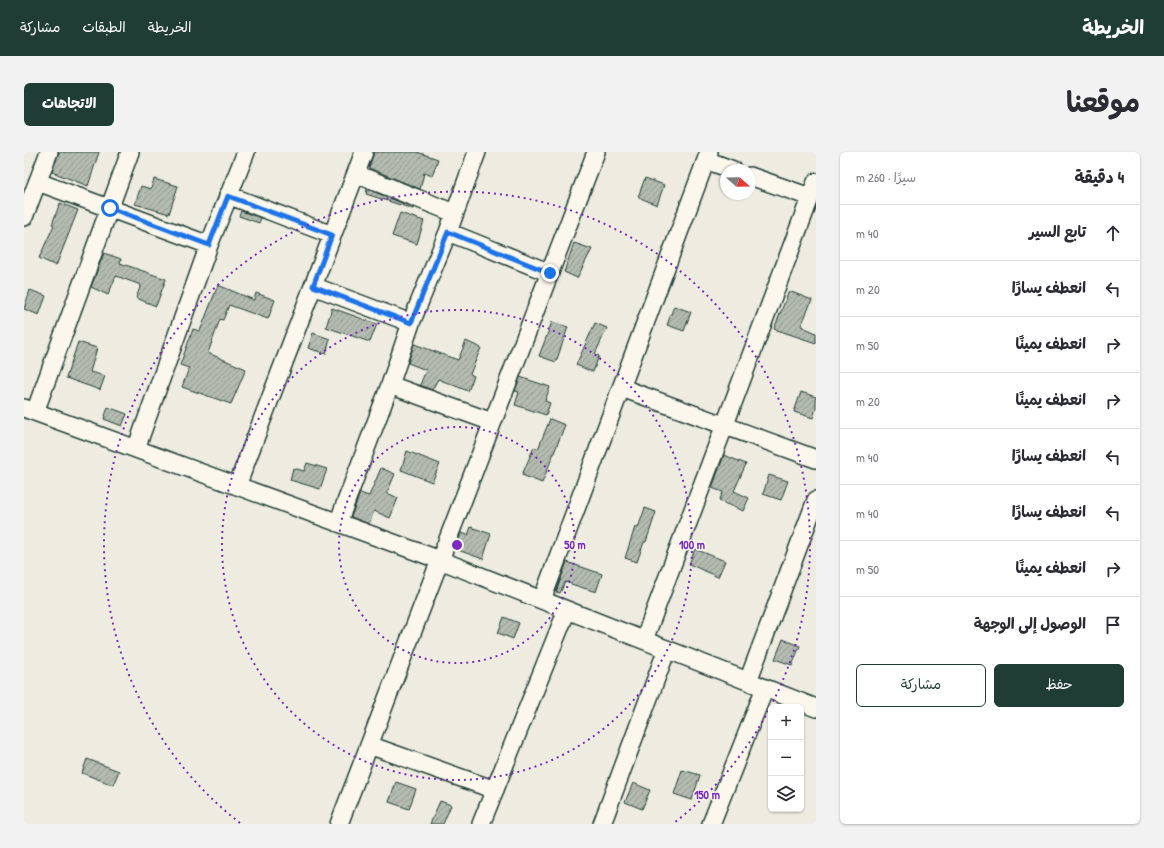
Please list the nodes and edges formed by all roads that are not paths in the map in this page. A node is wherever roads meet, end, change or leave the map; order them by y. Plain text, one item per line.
1 (48, 152) edge
2 (130, 152) edge
3 (246, 152) edge
4 (364, 152) edge
5 (477, 152) edge
6 (596, 152) edge
7 (707, 156) edge
8 (722, 164) edge
9 (356, 174) junction
10 (756, 177) edge
11 (38, 182) junction
12 (813, 189) edge
13 (228, 196) junction
14 (110, 208) junction
15 (454, 213) junction
16 (24, 217) edge
17 (448, 232) junction
18 (332, 235) junction
19 (209, 245) junction
20 (550, 273) junction
21 (313, 286) junction
22 (411, 323) junction
23 (390, 385) junction
24 (622, 388) junction
25 (29, 410) edge
26 (492, 422) junction
27 (724, 426) junction
28 (136, 449) junction
29 (816, 459) edge
30 (237, 486) junction
31 (816, 500) edge
32 (338, 523) junction
33 (440, 560) junction
34 (542, 600) junction
35 (567, 610) junction
36 (644, 640) junction
37 (667, 649) junction
38 (748, 681) junction
39 (765, 688) junction
40 (816, 708) edge
41 (369, 745) junction
42 (495, 790) junction
43 (339, 824) edge
44 (481, 824) edge
45 (602, 824) edge
46 (711, 824) edge

1 - 11 street
2 - 14 street
3 - 13 street
4 - 9 street
5 - 15 street
6 - 20 street
7 - 8 street
7 - 24 street
9 - 15 street
9 - 18 street
10 - 12 street
11 - 14 street
11 - 16 street
12 - 27 street
13 - 18 street
13 - 19 street
14 - 19 street
14 - 25 street
15 - 17 street
17 - 20 street
17 - 22 street
18 - 21 street
19 - 28 street
20 - 26 street
21 - 22 street
21 - 30 street
22 - 23 street
23 - 26 street
23 - 32 street
24 - 27 street
24 - 34 street
25 - 28 street
26 - 33 street
27 - 29 street
27 - 36 street
28 - 30 street
30 - 32 street
31 - 38 street
32 - 33 street
33 - 34 street
33 - 41 street
34 - 35 street
35 - 36 street
35 - 42 street
36 - 37 street
37 - 38 street
37 - 45 street
38 - 39 street
39 - 40 street
39 - 46 street
41 - 42 street
41 - 43 street
42 - 44 street

